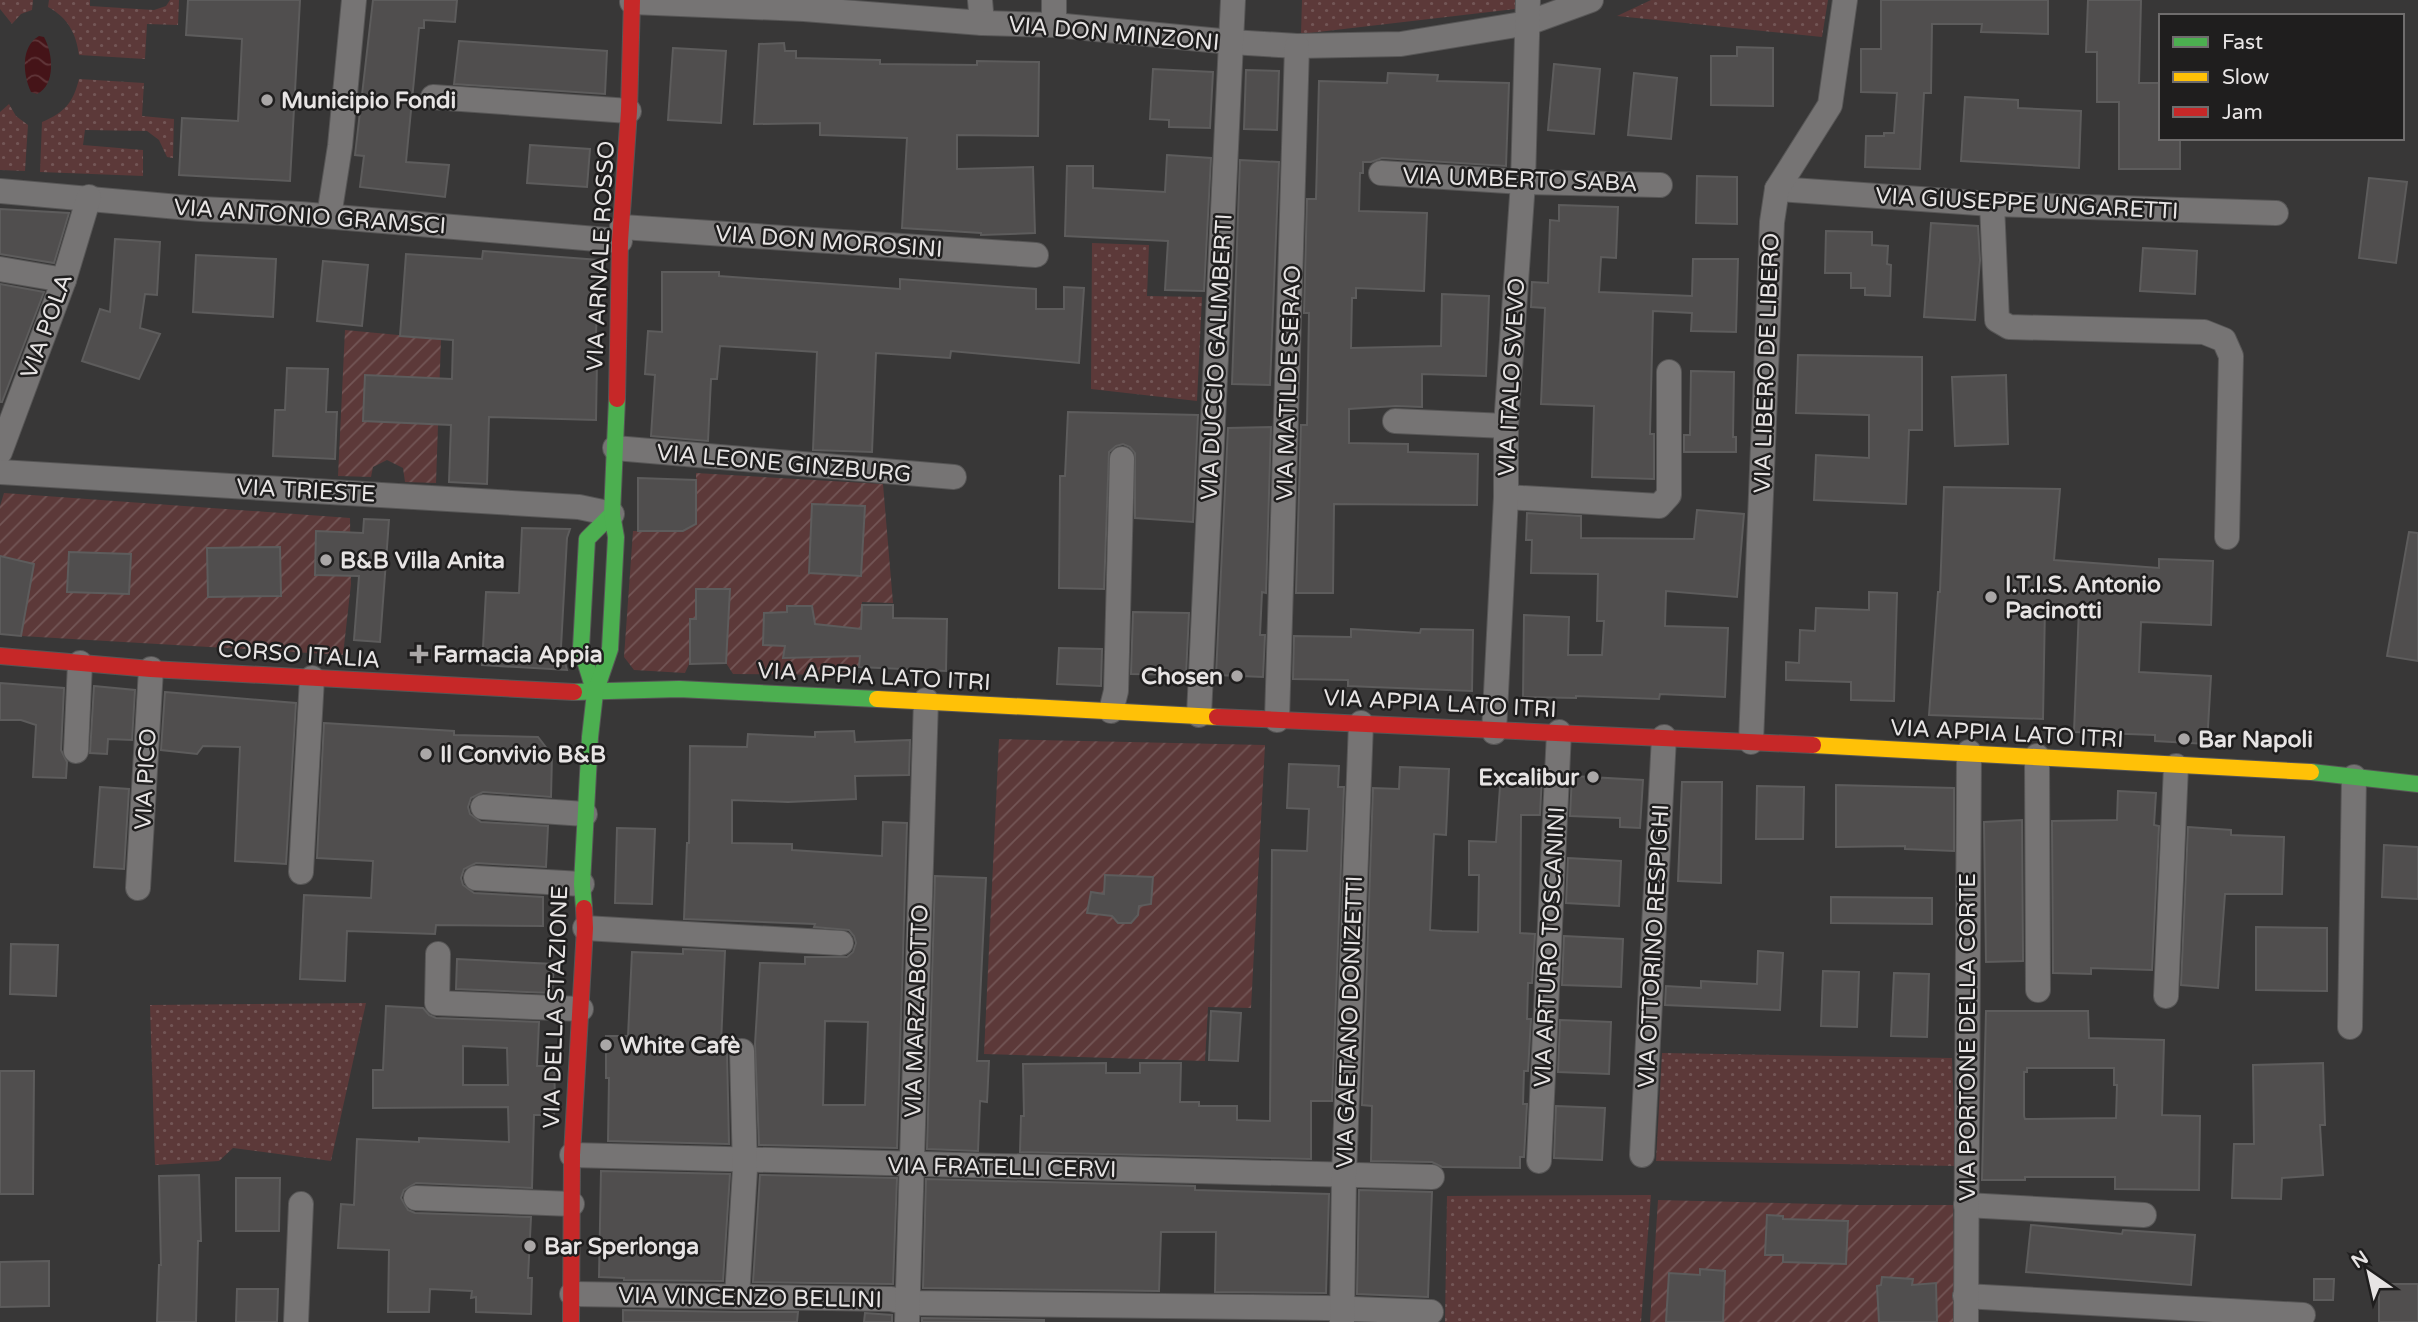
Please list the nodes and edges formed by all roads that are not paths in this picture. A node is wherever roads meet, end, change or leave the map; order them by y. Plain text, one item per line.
1 (355, 0) edge
2 (1054, 0) edge
3 (1233, 0) edge
4 (1591, 0) edge
5 (1845, 0) edge
6 (632, 1) edge
7 (805, 5) edge
8 (981, 11) edge
9 (1528, 11) edge
10 (1054, 25) junction
11 (1231, 43) junction
12 (1297, 46) junction
13 (433, 97) dead end
14 (629, 111) junction
15 (1381, 173) dead end
16 (1523, 182) junction
17 (1660, 185) dead end
18 (1777, 189) junction
19 (0, 191) edge
20 (89, 197) junction
21 (1992, 204) junction
22 (2276, 213) dead end
23 (329, 216) junction
24 (621, 234) junction
25 (1036, 255) dead end
26 (0, 269) edge
27 (64, 280) junction
28 (1669, 372) dead end
29 (1395, 421) dead end
30 (1506, 426) junction
31 (615, 448) junction
32 (0, 452) edge
33 (1122, 459) dead end
34 (0, 472) edge
35 (954, 477) dead end
36 (1506, 497) junction
37 (611, 514) junction
38 (2227, 537) dead end
39 (0, 656) edge
40 (80, 663) junction
41 (151, 669) junction
42 (312, 678) junction
43 (595, 693) junction
44 (926, 700) junction
45 (1111, 711) junction
46 (1199, 715) junction
47 (1277, 720) junction
48 (1361, 723) junction
49 (1494, 732) junction
50 (1559, 732) junction
51 (1664, 737) junction
52 (1751, 742) junction
53 (76, 751) dead end
54 (1969, 752) junction
55 (2037, 756) junction
56 (2176, 766) junction
57 (2354, 777) junction
58 (2418, 784) edge
59 (483, 807) dead end
60 (584, 814) junction
61 (300, 872) dead end
62 (475, 878) dead end
63 (582, 884) junction
64 (138, 888) dead end
65 (585, 928) junction
66 (841, 943) dead end
67 (438, 954) dead end
68 (2038, 990) dead end
69 (2166, 996) dead end
70 (581, 1009) junction
71 (2350, 1027) dead end
72 (743, 1051) dead end
73 (1642, 1154) dead end
74 (572, 1155) junction
75 (744, 1161) junction
76 (1539, 1161) dead end
77 (911, 1165) junction
78 (1344, 1175) junction
79 (1432, 1177) dead end
80 (416, 1198) dead end
81 (300, 1203) dead end
82 (572, 1204) junction
83 (1966, 1205) junction
84 (2144, 1215) dead end
85 (572, 1294) junction
86 (1965, 1296) junction
87 (737, 1297) junction
88 (1431, 1312) dead end
89 (907, 1313) edge
90 (2303, 1315) dead end
91 (1343, 1316) edge
92 (296, 1322) edge
93 (570, 1322) edge
94 (1966, 1322) edge

1 - 23 street
2 - 10 street
3 - 11 street, VIA DUCCIO GALIMBERTI
4 - 9 street, VIA DON MINZONI
5 - 18 street, VIA LIBERO DE LIBERO
6 - 7 street, VIA DON MINZONI
6 - 14 main road, VIA ARNALE ROSSO
7 - 8 street, VIA DON MINZONI
8 - 10 street, VIA DON MINZONI
9 - 12 street, VIA DON MINZONI
9 - 16 street, VIA ITALO SVEVO
10 - 11 street, VIA DON MINZONI
11 - 12 street, VIA DON MINZONI
11 - 46 street, VIA DUCCIO GALIMBERTI
12 - 47 street, VIA MATILDE SERAO
13 - 14 street
14 - 24 main road, VIA ARNALE ROSSO
15 - 16 street, VIA UMBERTO SABA
16 - 17 street, VIA UMBERTO SABA
16 - 30 street, VIA ITALO SVEVO
18 - 21 street, VIA GIUSEPPE UNGARETTI
18 - 52 street, VIA LIBERO DE LIBERO
19 - 20 street, VIA ANTONIO GRAMSCI
20 - 23 street, VIA ANTONIO GRAMSCI
20 - 27 street, VIA POLA
21 - 22 street, VIA GIUSEPPE UNGARETTI
21 - 38 street
23 - 24 street, VIA ANTONIO GRAMSCI
24 - 25 street, VIA DON MOROSINI
24 - 31 main road, VIA ARNALE ROSSO
26 - 27 street
27 - 32 street, VIA POLA
28 - 36 street
29 - 30 street
30 - 36 street, VIA ITALO SVEVO
31 - 35 street, VIA LEONE GINZBURG
31 - 37 main road, VIA ARNALE ROSSO
33 - 45 street
34 - 37 street, VIA TRIESTE
36 - 49 street, VIA ITALO SVEVO
37 - 43 main road, VIA ARNALE ROSSO
37 - 43 main road
39 - 40 main road, CORSO ITALIA
40 - 41 main road, CORSO ITALIA
40 - 53 street
41 - 42 main road, CORSO ITALIA
41 - 64 street, VIA PICO
42 - 43 main road, CORSO ITALIA
42 - 61 street
43 - 44 main road, VIA APPIA LATO ITRI
43 - 60 main road, VIA DELLA STAZIONE
44 - 45 main road, VIA APPIA LATO ITRI
44 - 77 street, VIA MARZABOTTO
45 - 46 main road, VIA APPIA LATO ITRI
46 - 47 main road, VIA APPIA LATO ITRI
47 - 48 main road, VIA APPIA LATO ITRI
48 - 49 main road, VIA APPIA LATO ITRI
48 - 78 street, VIA GAETANO DONIZETTI
49 - 50 main road, VIA APPIA LATO ITRI
50 - 51 main road, VIA APPIA LATO ITRI
50 - 76 street, VIA ARTURO TOSCANINI
51 - 52 main road, VIA APPIA LATO ITRI
51 - 73 street, VIA OTTORINO RESPIGHI
52 - 54 main road, VIA APPIA LATO ITRI
54 - 55 main road, VIA APPIA LATO ITRI
54 - 83 street, VIA PORTONE DELLA CORTE
55 - 56 main road, VIA APPIA LATO ITRI
55 - 68 street
56 - 57 main road, VIA APPIA LATO ITRI
56 - 69 street
57 - 58 main road, VIA APPIA LATO ITRI
57 - 71 street
59 - 60 street
60 - 63 main road, VIA DELLA STAZIONE
62 - 63 street
63 - 65 main road, VIA DELLA STAZIONE
65 - 66 street
65 - 70 main road, VIA DELLA STAZIONE
67 - 70 street
70 - 74 main road, VIA DELLA STAZIONE
72 - 75 street
74 - 75 street, VIA FRATELLI CERVI
74 - 82 main road, VIA DELLA STAZIONE
75 - 77 street, VIA FRATELLI CERVI
75 - 87 street
77 - 78 street, VIA FRATELLI CERVI
77 - 89 street, VIA MARZABOTTO
78 - 79 street, VIA FRATELLI CERVI
78 - 91 street, VIA GAETANO DONIZETTI
80 - 82 street
81 - 92 street
82 - 85 main road, VIA DELLA STAZIONE
83 - 84 street
83 - 86 street, VIA PORTONE DELLA CORTE
85 - 87 street, VIA VINCENZO BELLINI
85 - 93 main road, VIA DELLA STAZIONE
86 - 90 street
86 - 94 street, VIA PORTONE DELLA CORTE
87 - 89 street, VIA VINCENZO BELLINI
88 - 91 street, VIA VINCENZO BELLINI
89 - 91 street, VIA VINCENZO BELLINI

